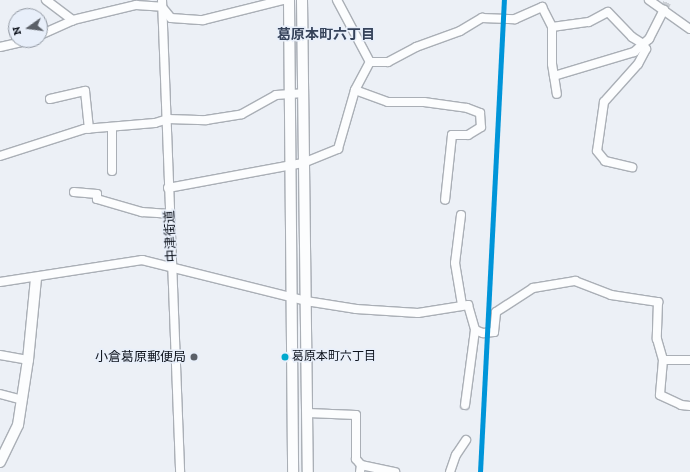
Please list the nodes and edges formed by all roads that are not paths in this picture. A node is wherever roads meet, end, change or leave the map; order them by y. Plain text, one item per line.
1 (46, 0) edge
2 (283, 0) edge
3 (289, 0) edge
4 (302, 0) edge
5 (337, 0) edge
6 (649, 0) edge
7 (162, 3) edge
8 (664, 10) junction
9 (73, 20) junction
10 (552, 27) junction
11 (690, 29) edge
12 (48, 31) edge
13 (642, 44) junction
14 (370, 62) junction
15 (554, 76) junction
16 (355, 90) junction
17 (288, 93) junction
18 (303, 93) junction
19 (557, 94) dead end
20 (50, 99) dead end
21 (168, 119) junction
22 (112, 127) junction
23 (89, 129) junction
24 (0, 156) edge
25 (303, 163) junction
26 (289, 165) junction
27 (632, 167) dead end
28 (112, 171) dead end
29 (168, 188) junction
30 (74, 192) dead end
31 (445, 200) dead end
32 (169, 214) junction
33 (461, 215) dead end
34 (172, 268) junction
35 (36, 278) junction
36 (0, 282) edge
37 (291, 298) junction
38 (306, 302) junction
39 (462, 304) junction
40 (475, 330) junction
41 (0, 355) edge
42 (28, 360) junction
43 (663, 360) junction
44 (690, 360) edge
45 (0, 394) edge
46 (22, 400) junction
47 (465, 405) dead end
48 (690, 406) edge
49 (308, 413) junction
50 (466, 440) dead end
51 (0, 462) edge
52 (361, 469) edge
53 (180, 472) edge
54 (293, 472) edge
55 (308, 472) edge
56 (395, 472) edge
57 (450, 472) edge

1 - 9 street
2 - 7 street
3 - 17 street
4 - 18 street
5 - 14 street
6 - 8 street
7 - 9 street
7 - 21 street, 中津街道
8 - 11 street
8 - 13 street
9 - 12 street
10 - 13 street
10 - 14 street
10 - 15 street
13 - 15 street
13 - 27 street
14 - 16 street
15 - 19 street
16 - 25 street
16 - 31 street
17 - 18 street
17 - 21 street
17 - 26 street
18 - 25 street
20 - 23 street
21 - 22 street
21 - 29 street, 中津街道
22 - 23 street
22 - 28 street
23 - 24 street
25 - 26 street
25 - 38 street
26 - 29 street
26 - 37 street
29 - 32 street, 中津街道
30 - 32 street
32 - 34 street, 中津街道
33 - 39 street
34 - 35 street
34 - 37 street
34 - 53 street, 中津街道
35 - 36 street
35 - 42 street
37 - 38 street
37 - 54 street
38 - 39 street
38 - 49 street
39 - 40 street
40 - 43 street
40 - 47 street
41 - 42 street
42 - 46 street
43 - 44 street
43 - 48 street
45 - 46 street
46 - 51 street
49 - 52 street
49 - 55 street
50 - 57 street
52 - 56 street

